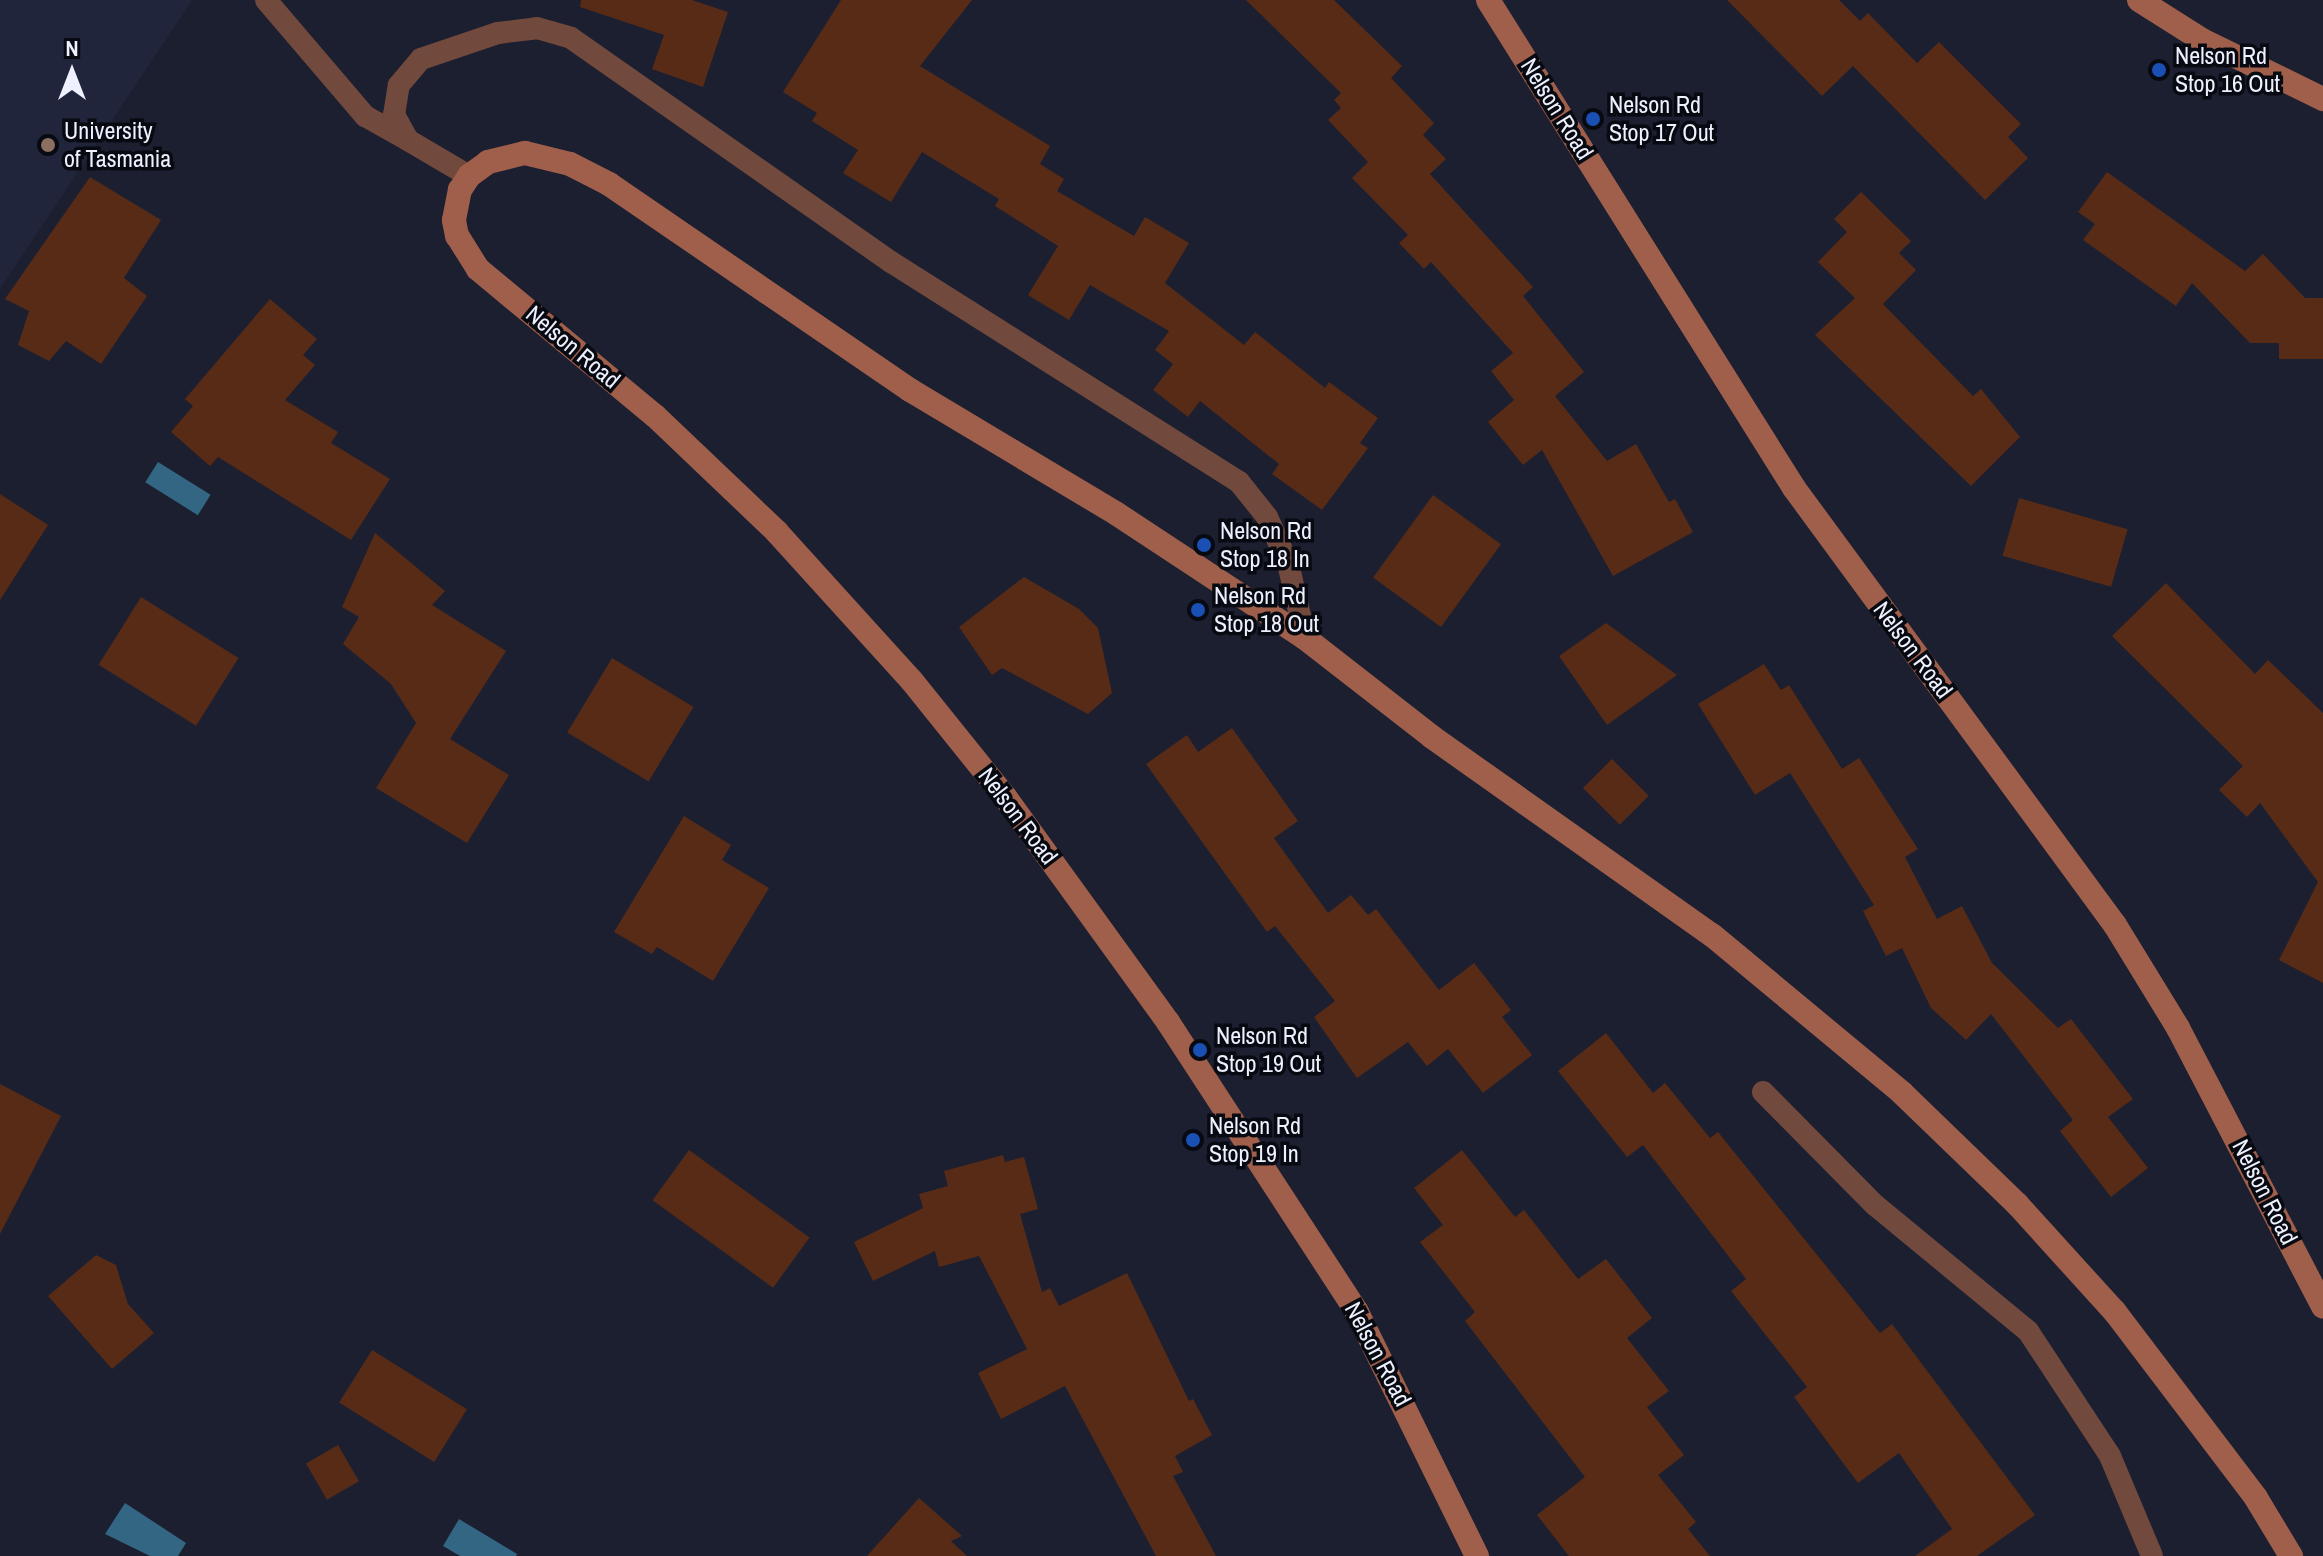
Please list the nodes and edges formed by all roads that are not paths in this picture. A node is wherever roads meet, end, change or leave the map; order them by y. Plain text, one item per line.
1 (266, 0) edge
2 (1488, 0) edge
3 (2139, 0) edge
4 (2323, 99) edge
5 (408, 140) junction
6 (469, 176) junction
7 (1305, 638) junction
8 (1763, 1092) dead end
9 (2323, 1307) edge
10 (1477, 1556) edge
11 (2152, 1556) edge
12 (2291, 1556) edge

1 - 5 lane
2 - 9 street, Nelson Road
3 - 4 street
5 - 6 lane
5 - 7 lane
6 - 7 street
6 - 10 street, Nelson Road
7 - 12 street
8 - 11 lane

